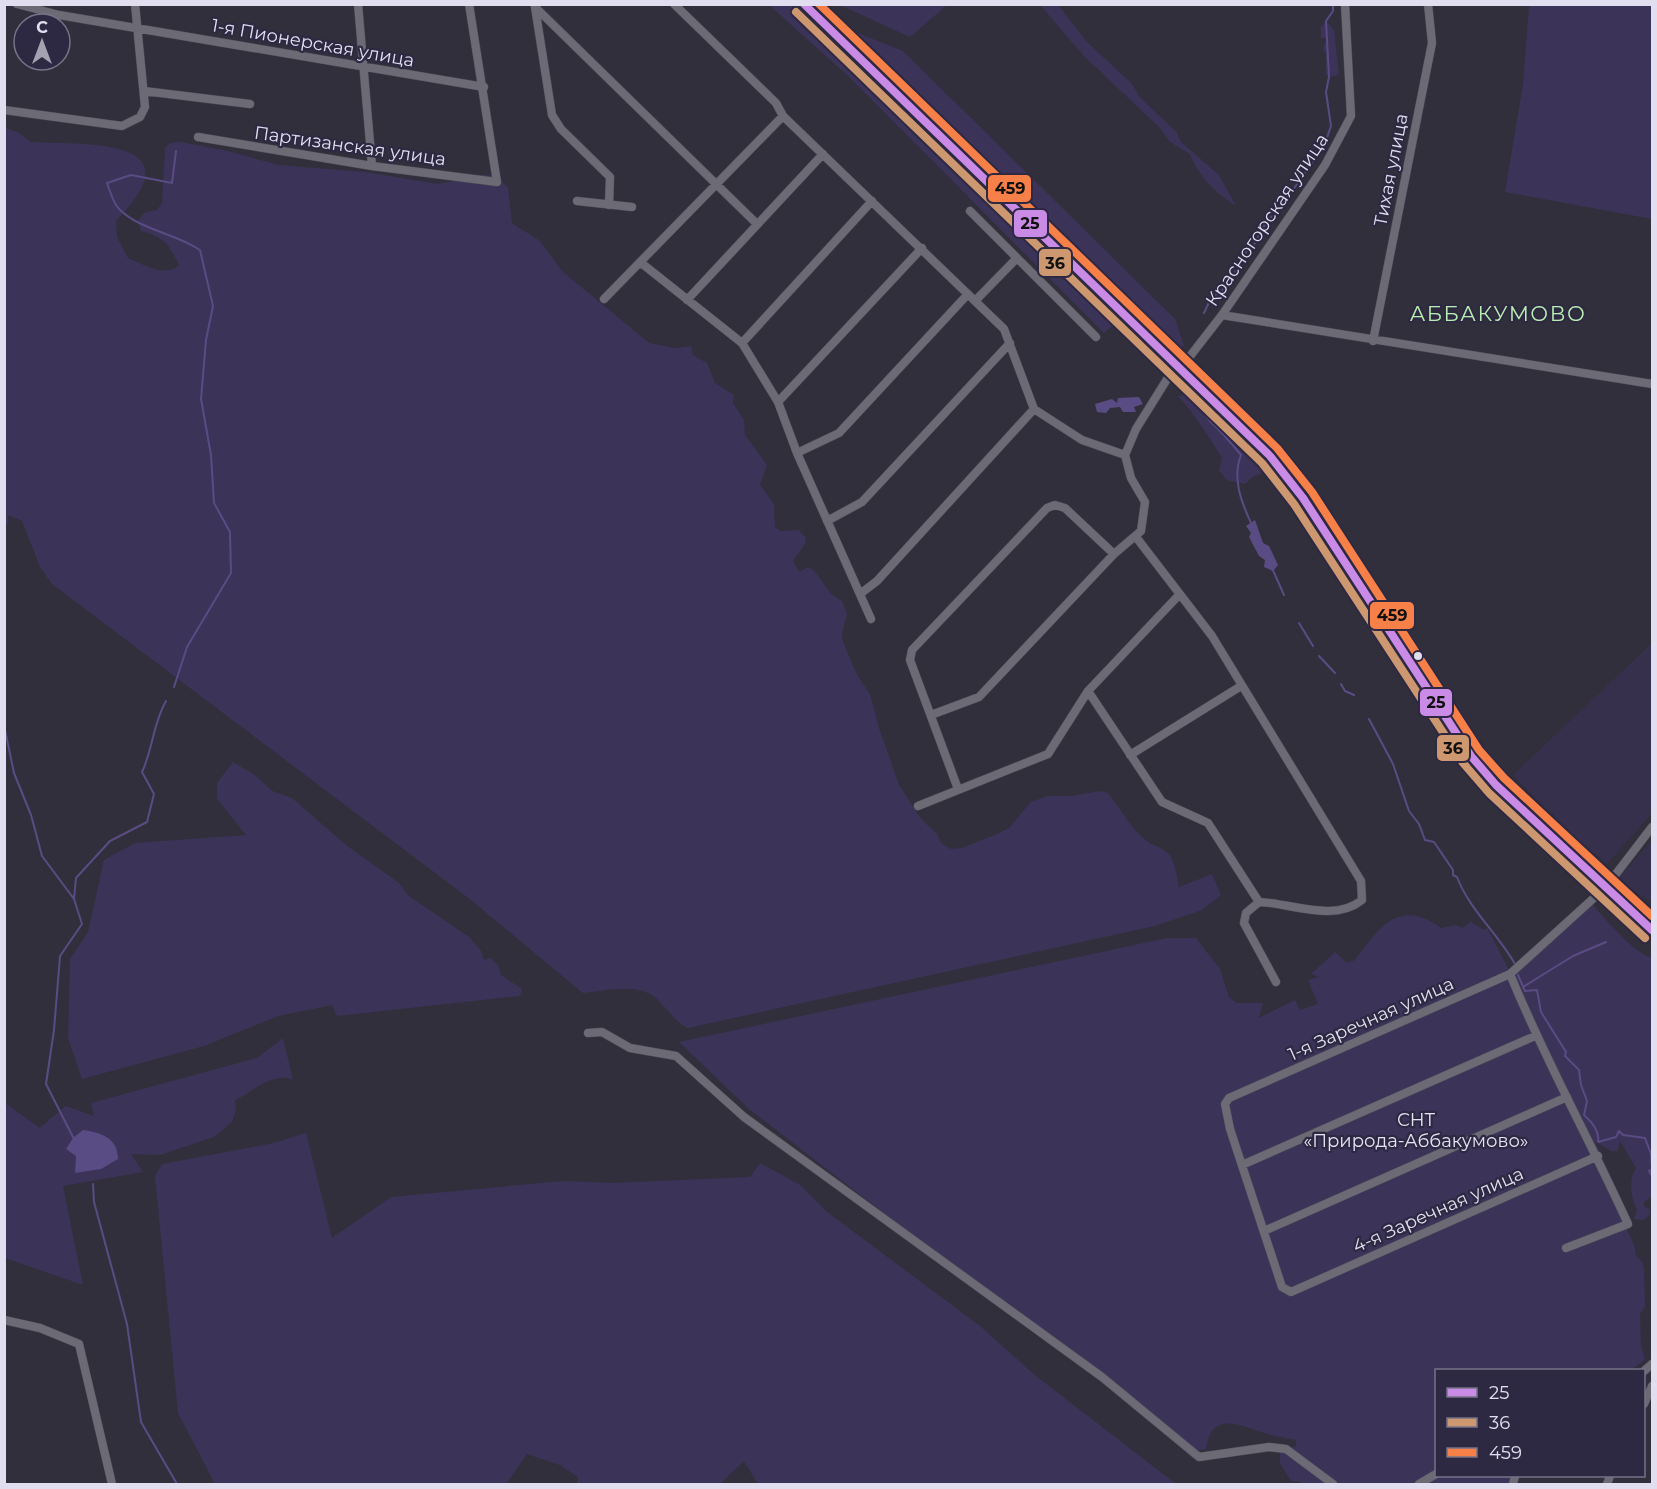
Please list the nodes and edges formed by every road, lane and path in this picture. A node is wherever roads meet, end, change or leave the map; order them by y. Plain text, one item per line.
1 (17, 4) edge
2 (135, 4) edge
3 (358, 4) edge
4 (469, 4) edge
5 (674, 4) edge
6 (803, 4) edge
7 (1345, 4) edge
8 (1428, 4) edge
9 (535, 6) edge
10 (136, 27) junction
11 (364, 68) junction
12 (484, 87) junction
13 (144, 91) junction
14 (250, 104) dead end
15 (4, 110) edge
16 (783, 116) junction
17 (198, 137) dead end
18 (823, 154) junction
19 (372, 166) junction
20 (716, 183) junction
21 (577, 201) dead end
22 (872, 201) junction
23 (609, 205) junction
24 (632, 207) dead end
25 (970, 211) dead end
26 (757, 224) junction
27 (922, 248) junction
28 (1017, 258) junction
29 (640, 262) junction
30 (968, 294) junction
31 (604, 298) dead end
32 (687, 300) junction
33 (975, 301) junction
34 (1222, 315) junction
35 (1096, 337) dead end
36 (1372, 341) junction
37 (742, 343) junction
38 (1010, 343) junction
39 (1178, 368) junction
40 (1653, 384) edge
41 (778, 402) junction
42 (1034, 409) junction
43 (797, 453) junction
44 (1125, 455) junction
45 (827, 521) junction
46 (1136, 537) junction
47 (1114, 554) junction
48 (860, 594) junction
49 (1179, 595) junction
50 (870, 619) dead end
51 (1241, 686) junction
52 (1088, 691) junction
53 (931, 715) junction
54 (1130, 755) junction
55 (958, 789) junction
56 (918, 806) dead end
57 (1653, 827) edge
58 (1606, 887) junction
59 (1259, 902) junction
60 (1653, 930) edge
61 (1510, 974) junction
62 (1276, 982) dead end
63 (588, 1033) dead end
64 (1535, 1036) junction
65 (1567, 1097) junction
66 (1598, 1156) junction
67 (1242, 1165) junction
68 (1264, 1231) junction
69 (1566, 1248) dead end
70 (4, 1320) edge
71 (1653, 1386) edge
72 (1645, 1402) edge
73 (1435, 1475) edge
74 (112, 1485) edge
75 (1333, 1485) edge
76 (1419, 1485) edge

1 - 10 street, 1-я Пионерская улица
2 - 10 street
3 - 11 street
4 - 12 street
5 - 16 street
6 - 39 main road
7 - 34 street, Красногорская улица
8 - 36 street, Тихая улица
9 - 20 street
9 - 23 street
10 - 11 street, 1-я Пионерская улица
10 - 13 street
11 - 12 street, 1-я Пионерская улица
11 - 19 street
12 - 19 street, Партизанская улица
13 - 14 street
13 - 15 street
16 - 18 street
16 - 20 street
17 - 19 street, Партизанская улица
18 - 22 street
18 - 26 street
20 - 26 street
20 - 29 street
21 - 23 street
22 - 27 street
22 - 37 street
23 - 24 street
25 - 28 street
26 - 32 street
27 - 30 street
27 - 41 street
28 - 33 street
28 - 35 street
29 - 31 street
29 - 32 street
30 - 33 street
30 - 43 street
32 - 37 street
33 - 38 street
34 - 36 street
34 - 39 street, Красногорская улица
36 - 40 street
37 - 41 street
38 - 42 street
38 - 45 street
39 - 44 street, Красногорская улица
39 - 58 main road
41 - 43 street
42 - 44 street
42 - 48 street
43 - 45 street
44 - 46 street
45 - 48 street
46 - 47 street
46 - 49 street
47 - 53 street
47 - 53 street
48 - 50 street
49 - 51 street
49 - 52 street
51 - 54 street
51 - 59 street
52 - 54 street
52 - 55 street
53 - 55 street
54 - 59 street
55 - 56 street
57 - 58 street, 1-я Заречная улица
58 - 60 main road
58 - 61 street, 1-я Заречная улица
59 - 62 street
61 - 64 street
61 - 67 street, 1-я Заречная улица
63 - 75 street
64 - 65 street
64 - 67 street
65 - 66 street
65 - 68 street
66 - 68 street, 4-я Заречная улица
66 - 69 street
67 - 68 street
70 - 74 street
71 - 72 street
73 - 76 street

